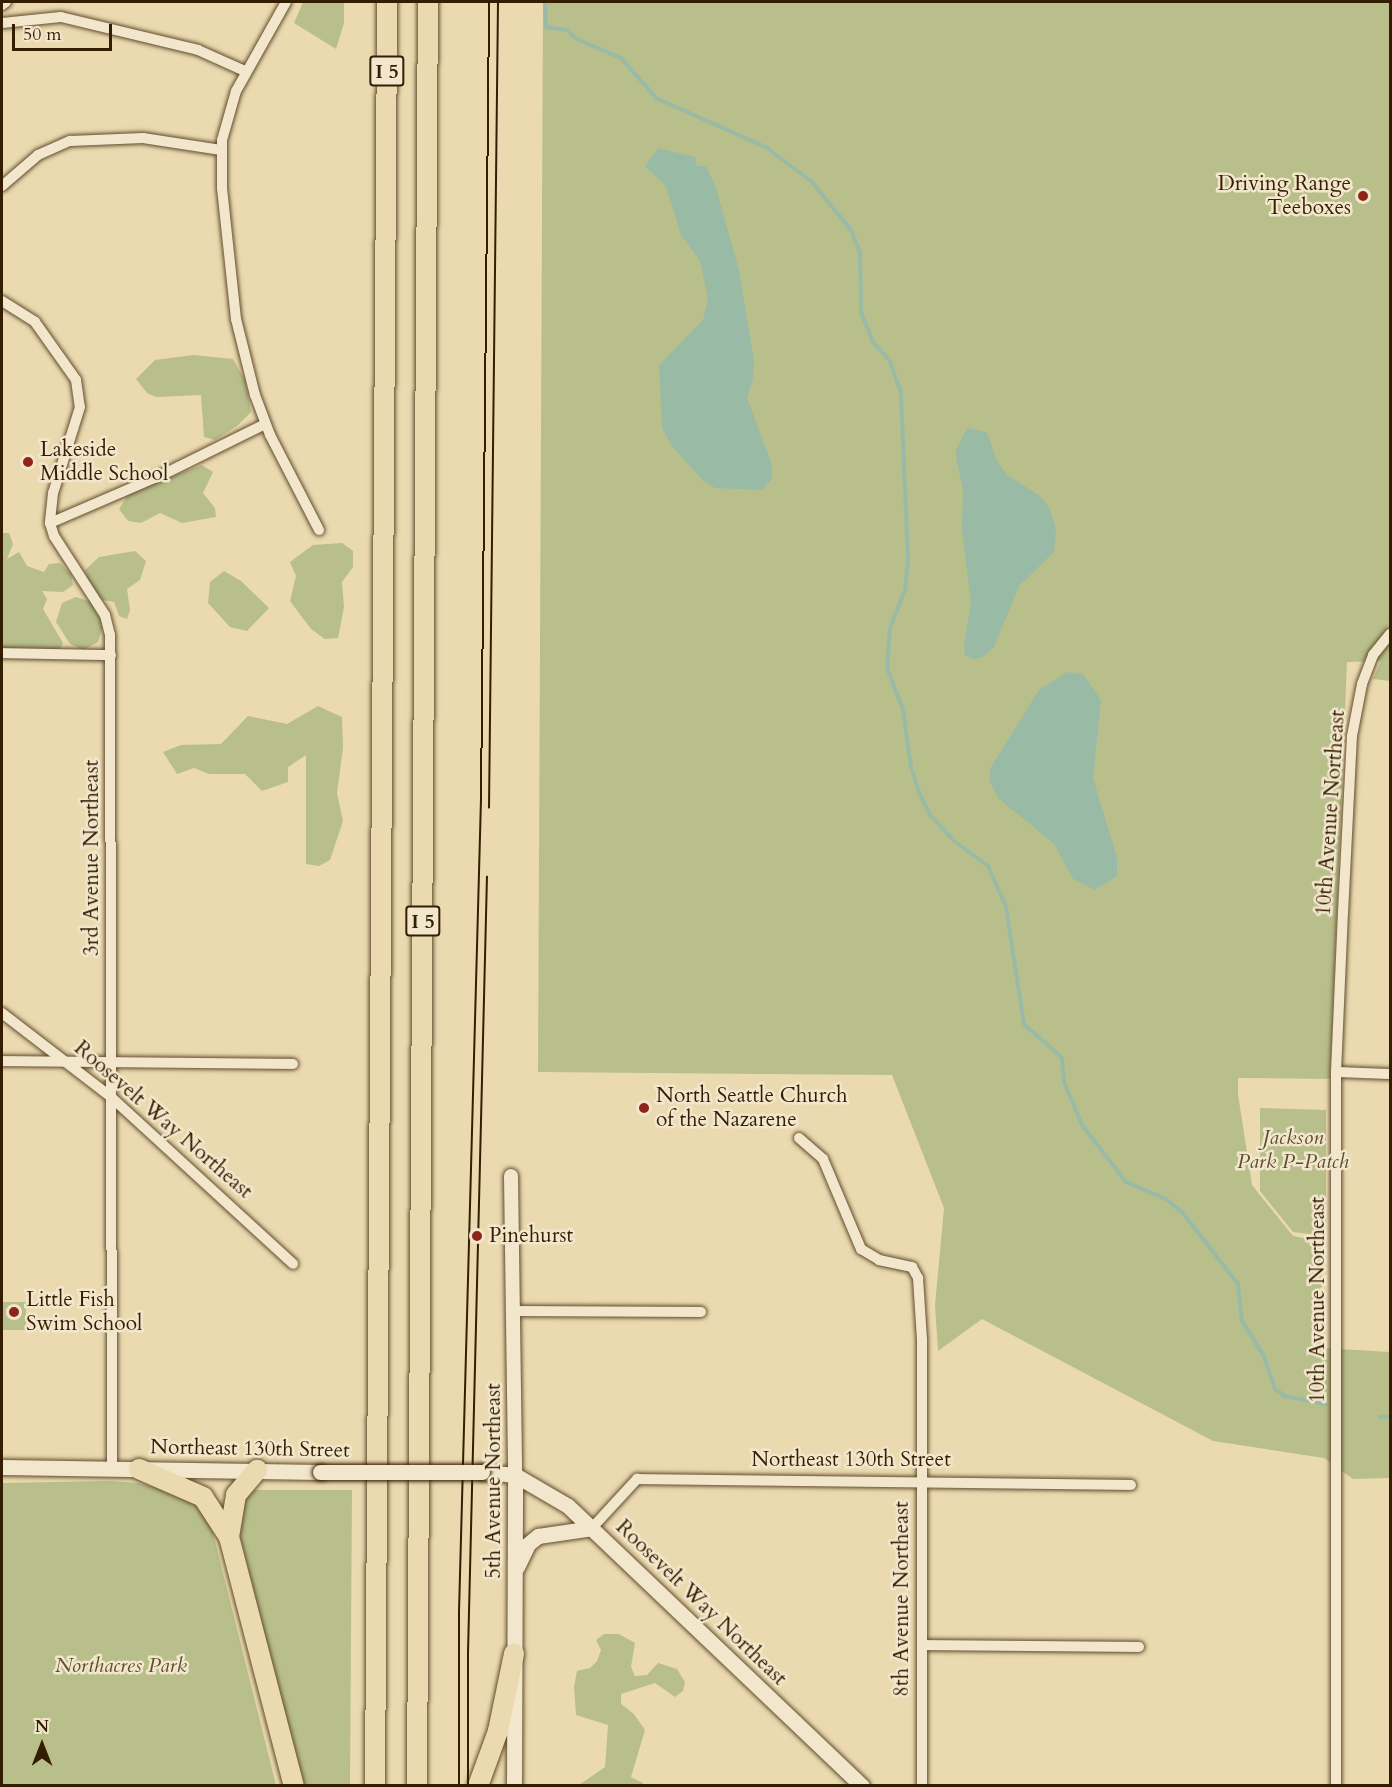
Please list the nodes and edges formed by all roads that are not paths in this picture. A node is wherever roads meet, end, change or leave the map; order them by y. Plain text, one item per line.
1 (6, 2) edge
2 (286, 2) edge
3 (374, 2) edge
4 (387, 2) edge
5 (428, 2) edge
6 (440, 2) edge
7 (2, 5) edge
8 (2, 23) edge
9 (429, 57) junction
10 (245, 71) junction
11 (387, 141) junction
12 (221, 150) junction
13 (2, 186) edge
14 (2, 301) edge
15 (265, 424) junction
16 (50, 524) junction
17 (319, 530) dead end
18 (1390, 634) edge
19 (2, 653) edge
20 (111, 655) junction
21 (2, 1013) edge
22 (111, 1060) junction
23 (2, 1061) edge
24 (66, 1061) junction
25 (293, 1064) dead end
26 (1336, 1072) junction
27 (1390, 1074) edge
28 (111, 1097) junction
29 (799, 1137) dead end
30 (511, 1176) dead end
31 (293, 1264) dead end
32 (516, 1311) junction
33 (701, 1312) dead end
34 (2, 1467) edge
35 (112, 1468) junction
36 (139, 1469) junction
37 (257, 1470) junction
38 (498, 1472) joint
39 (515, 1475) junction
40 (921, 1481) junction
41 (1131, 1485) dead end
42 (592, 1528) junction
43 (229, 1537) junction
44 (514, 1580) junction
45 (922, 1645) junction
46 (1139, 1647) dead end
47 (514, 1654) junction
48 (294, 1785) edge
49 (375, 1785) edge
50 (417, 1785) edge
51 (478, 1785) edge
52 (514, 1785) edge
53 (862, 1785) edge
54 (922, 1785) edge
55 (1336, 1785) edge

1 - 7 street
2 - 10 street
3 - 11 highway
4 - 11 highway, I 5
5 - 9 highway, I 5
6 - 9 highway
8 - 10 street
9 - 50 highway, I 5
10 - 12 street
11 - 49 highway, I 5
12 - 13 street
12 - 15 street
14 - 16 street
15 - 16 street
15 - 17 street
16 - 20 street, 3rd Avenue Northeast
18 - 26 street, 10th Avenue Northeast
19 - 20 street
20 - 22 street, 3rd Avenue Northeast
21 - 24 street, Roosevelt Way Northeast
22 - 24 street
22 - 25 street
22 - 28 street, 3rd Avenue Northeast
23 - 24 street
24 - 28 street, Roosevelt Way Northeast
26 - 27 street
26 - 55 street, 10th Avenue Northeast
28 - 31 street, Roosevelt Way Northeast
28 - 35 street, 3rd Avenue Northeast
29 - 40 street, 8th Avenue Northeast
30 - 32 street, 5th Avenue Northeast
32 - 33 street
32 - 39 street, 5th Avenue Northeast
34 - 35 main road, Northeast 130th Street
35 - 36 main road, Northeast 130th Street
36 - 37 main road, Northeast 130th Street
36 - 43 highway
37 - 38 main road, Northeast 130th Street, bridge
37 - 43 highway
38 - 39 main road, Roosevelt Way Northeast
39 - 42 main road, Roosevelt Way Northeast
39 - 44 main road, 5th Avenue Northeast
40 - 41 street, Northeast 130th Street
40 - 42 street, Northeast 130th Street
40 - 45 street, 8th Avenue Northeast
42 - 44 main road
42 - 53 main road, Roosevelt Way Northeast
43 - 48 highway
44 - 47 main road, 5th Avenue Northeast
45 - 46 street
45 - 54 street, 8th Avenue Northeast
47 - 51 highway
47 - 52 main road, 5th Avenue Northeast

